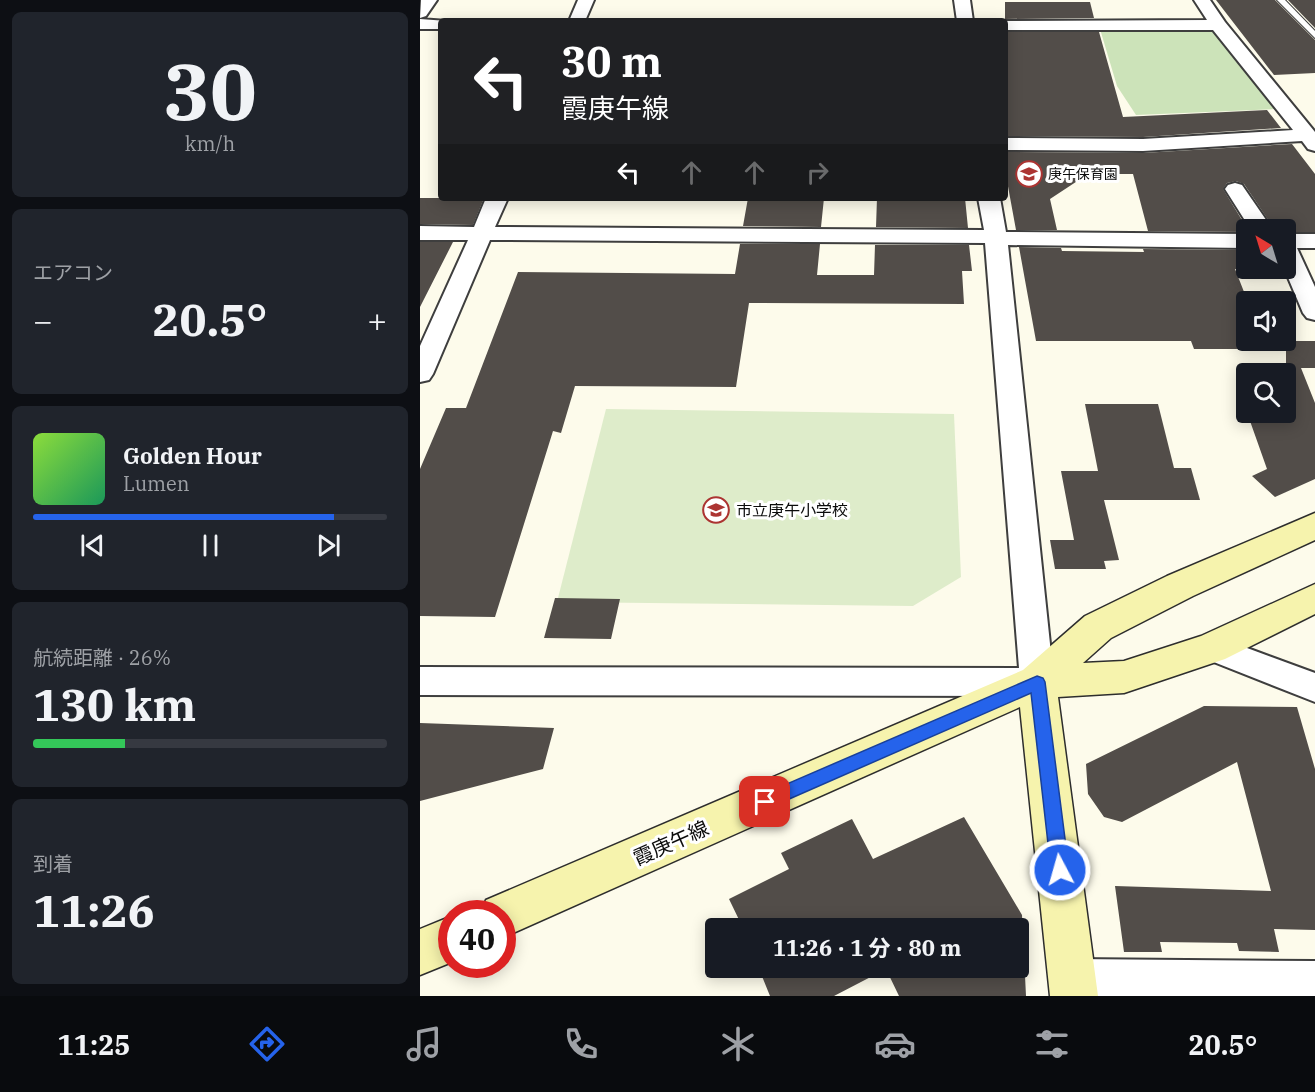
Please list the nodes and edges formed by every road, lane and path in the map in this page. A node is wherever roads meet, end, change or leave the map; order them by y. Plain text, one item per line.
1 (429, 0) edge
2 (586, 0) edge
3 (962, 0) edge
4 (1202, 0) edge
5 (1281, 0) edge
6 (420, 13) edge
7 (578, 18) edge
8 (965, 18) edge
9 (420, 24) edge
10 (438, 24) edge
11 (1008, 25) edge
12 (1218, 25) junction
13 (1315, 36) edge
14 (1311, 140) edge
15 (1008, 144) edge
16 (1235, 189) dead end
17 (496, 201) edge
18 (989, 201) edge
19 (1255, 219) edge
20 (420, 233) edge
21 (482, 233) junction
22 (996, 238) junction
23 (1236, 241) edge
24 (1296, 241) edge
25 (1315, 241) edge
26 (1296, 270) edge
27 (1315, 313) edge
28 (420, 374) edge
29 (1315, 526) edge
30 (1315, 598) edge
31 (1212, 648) junction
32 (420, 681) edge
33 (1037, 682) junction
34 (1315, 688) edge
35 (516, 910) edge
36 (438, 945) edge
37 (420, 952) edge
38 (1315, 981) edge
39 (1073, 988) edge

1 - 6 street
2 - 7 street
3 - 8 street
4 - 12 street
5 - 13 lane
9 - 10 street
11 - 12 street
12 - 14 street
14 - 15 street
16 - 19 street
17 - 21 street
18 - 22 street
20 - 21 street
21 - 22 street
21 - 28 street
22 - 23 street
22 - 33 street
24 - 25 street
26 - 27 street
29 - 33 street
30 - 31 street
31 - 33 street
31 - 34 street
32 - 33 street
33 - 35 street, 霞庚午線
33 - 39 street
36 - 37 street
38 - 39 street

